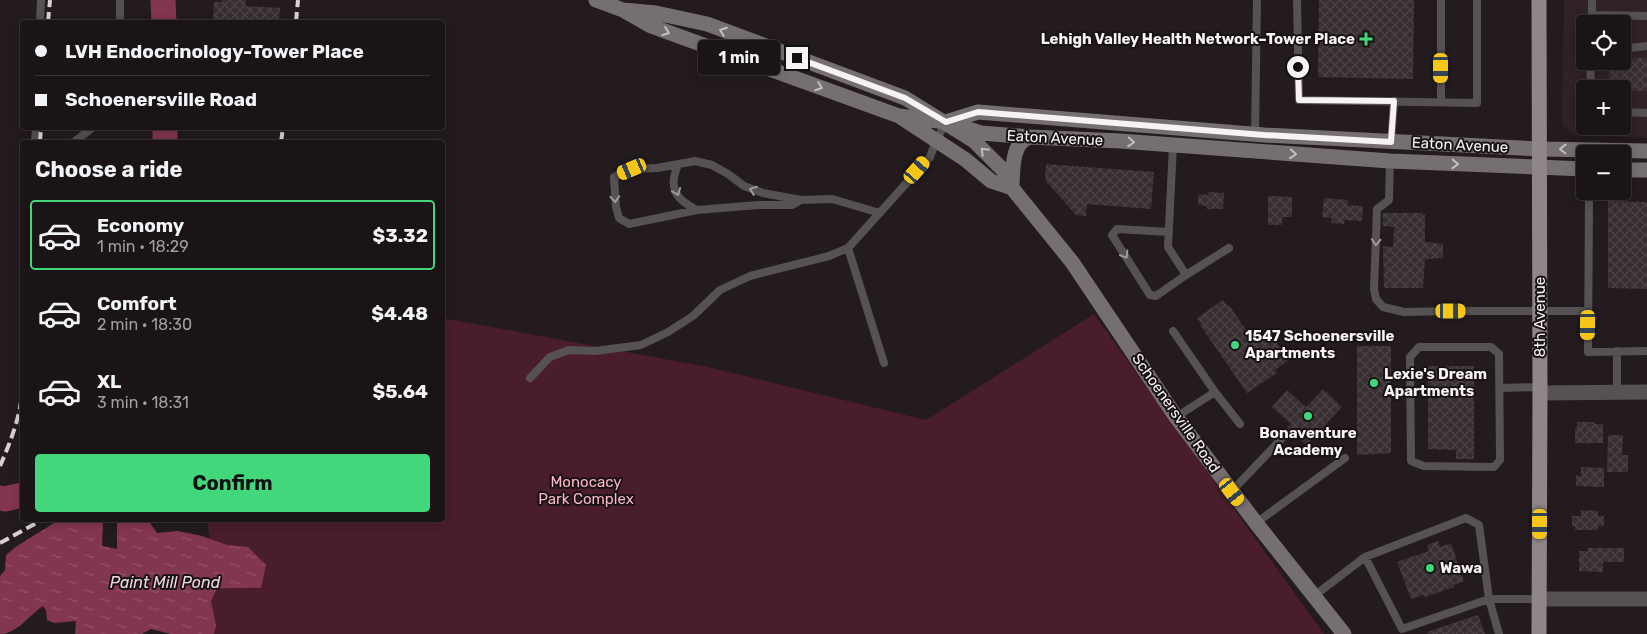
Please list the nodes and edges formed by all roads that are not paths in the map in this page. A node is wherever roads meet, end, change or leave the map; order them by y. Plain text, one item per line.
1 (41, 0) edge
2 (120, 0) edge
3 (596, 0) edge
4 (1257, 0) edge
5 (1297, 0) edge
6 (1441, 0) edge
7 (1477, 0) edge
8 (1539, 0) edge
9 (1592, 0) edge
10 (623, 10) junction
11 (1592, 15) edge
12 (1647, 16) edge
13 (1631, 17) edge
14 (40, 20) edge
15 (120, 20) edge
16 (1647, 46) edge
17 (1631, 48) edge
18 (1394, 101) junction
19 (1441, 102) junction
20 (1631, 112) edge
21 (1647, 113) edge
22 (899, 116) junction
23 (946, 122) junction
24 (89, 130) edge
25 (1255, 134) junction
26 (1030, 137) junction
27 (77, 140) edge
28 (936, 141) junction
29 (1391, 142) junction
30 (1173, 145) junction
31 (1540, 149) junction
32 (1647, 151) edge
33 (1390, 161) junction
34 (678, 165) junction
35 (1540, 168) junction
36 (1576, 169) edge
37 (1631, 170) edge
38 (1647, 170) edge
39 (1012, 188) junction
40 (801, 200) junction
41 (1589, 200) edge
42 (697, 210) junction
43 (880, 213) junction
44 (1169, 232) junction
45 (848, 248) junction
46 (1229, 248) dead end
47 (1186, 275) junction
48 (1588, 311) junction
49 (1540, 312) junction
50 (1174, 331) dead end
51 (1617, 351) junction
52 (1647, 351) edge
53 (884, 363) dead end
54 (530, 378) dead end
55 (1500, 388) junction
56 (1540, 390) junction
57 (1215, 392) junction
58 (1617, 392) junction
59 (1647, 392) edge
60 (1176, 417) junction
61 (1240, 424) dead end
62 (1287, 433) dead end
63 (1344, 458) dead end
64 (1232, 492) junction
65 (1256, 524) junction
66 (1364, 557) junction
67 (1314, 596) junction
68 (1488, 599) junction
69 (1540, 599) junction
70 (1647, 599) edge
71 (1403, 632) edge
72 (1344, 634) edge
73 (1499, 634) edge
74 (1540, 634) edge

1 - 14 lane
2 - 15 lane
3 - 10 street, Schoenersville Road
4 - 25 lane
5 - 18 lane
6 - 19 lane
7 - 19 lane
8 - 31 main road, 8th Avenue
9 - 11 lane
10 -> 22 street, Schoenersville Road
23 -> 10 street, Schoenersville Road
12 - 13 lane
16 - 17 lane
18 - 19 lane
18 - 29 lane
20 - 21 lane
22 - 23 street, Eaton Avenue
22 - 28 street, Schoenersville Road
23 - 25 street, Eaton Avenue
23 - 26 street, Eaton Avenue
23 - 28 lane
39 -> 23 street, Schoenersville Road
24 - 27 lane
25 - 29 street, Eaton Avenue
26 -> 30 street, Eaton Avenue
26 - 39 street
28 - 39 street, Schoenersville Road
28 - 43 lane
29 - 31 street, Eaton Avenue
30 -> 33 street, Eaton Avenue
30 - 44 lane
32 -> 31 street, Eaton Avenue
31 - 35 main road, 8th Avenue
33 -> 35 street, Eaton Avenue
33 -> 49 lane
40 -> 34 lane
34 -> 42 lane
34 -> 42 lane
35 - 36 street, Eaton Avenue
35 - 49 main road, 8th Avenue
37 - 38 street
39 - 60 street, Schoenersville Road
40 - 42 lane
40 - 43 lane
41 - 48 lane
43 - 45 lane
44 - 47 lane
44 -> 47 lane
45 - 53 lane
45 - 54 lane
46 - 47 lane
48 - 49 lane
48 - 51 lane
49 - 56 main road, 8th Avenue
50 - 57 lane
51 - 52 lane
51 - 58 lane
55 - 55 lane
55 - 56 lane
56 - 58 street
56 - 69 main road, 8th Avenue
57 - 60 lane
57 - 61 lane
58 - 59 street
60 - 64 street, Schoenersville Road
62 - 64 lane
63 - 65 lane
64 - 65 street, Schoenersville Road
65 - 67 street, Schoenersville Road
66 - 67 lane
66 - 68 lane
66 - 71 lane
67 - 72 street, Schoenersville Road
68 - 69 lane
68 - 71 lane
68 - 73 lane
69 - 70 street
69 - 74 main road, 8th Avenue

